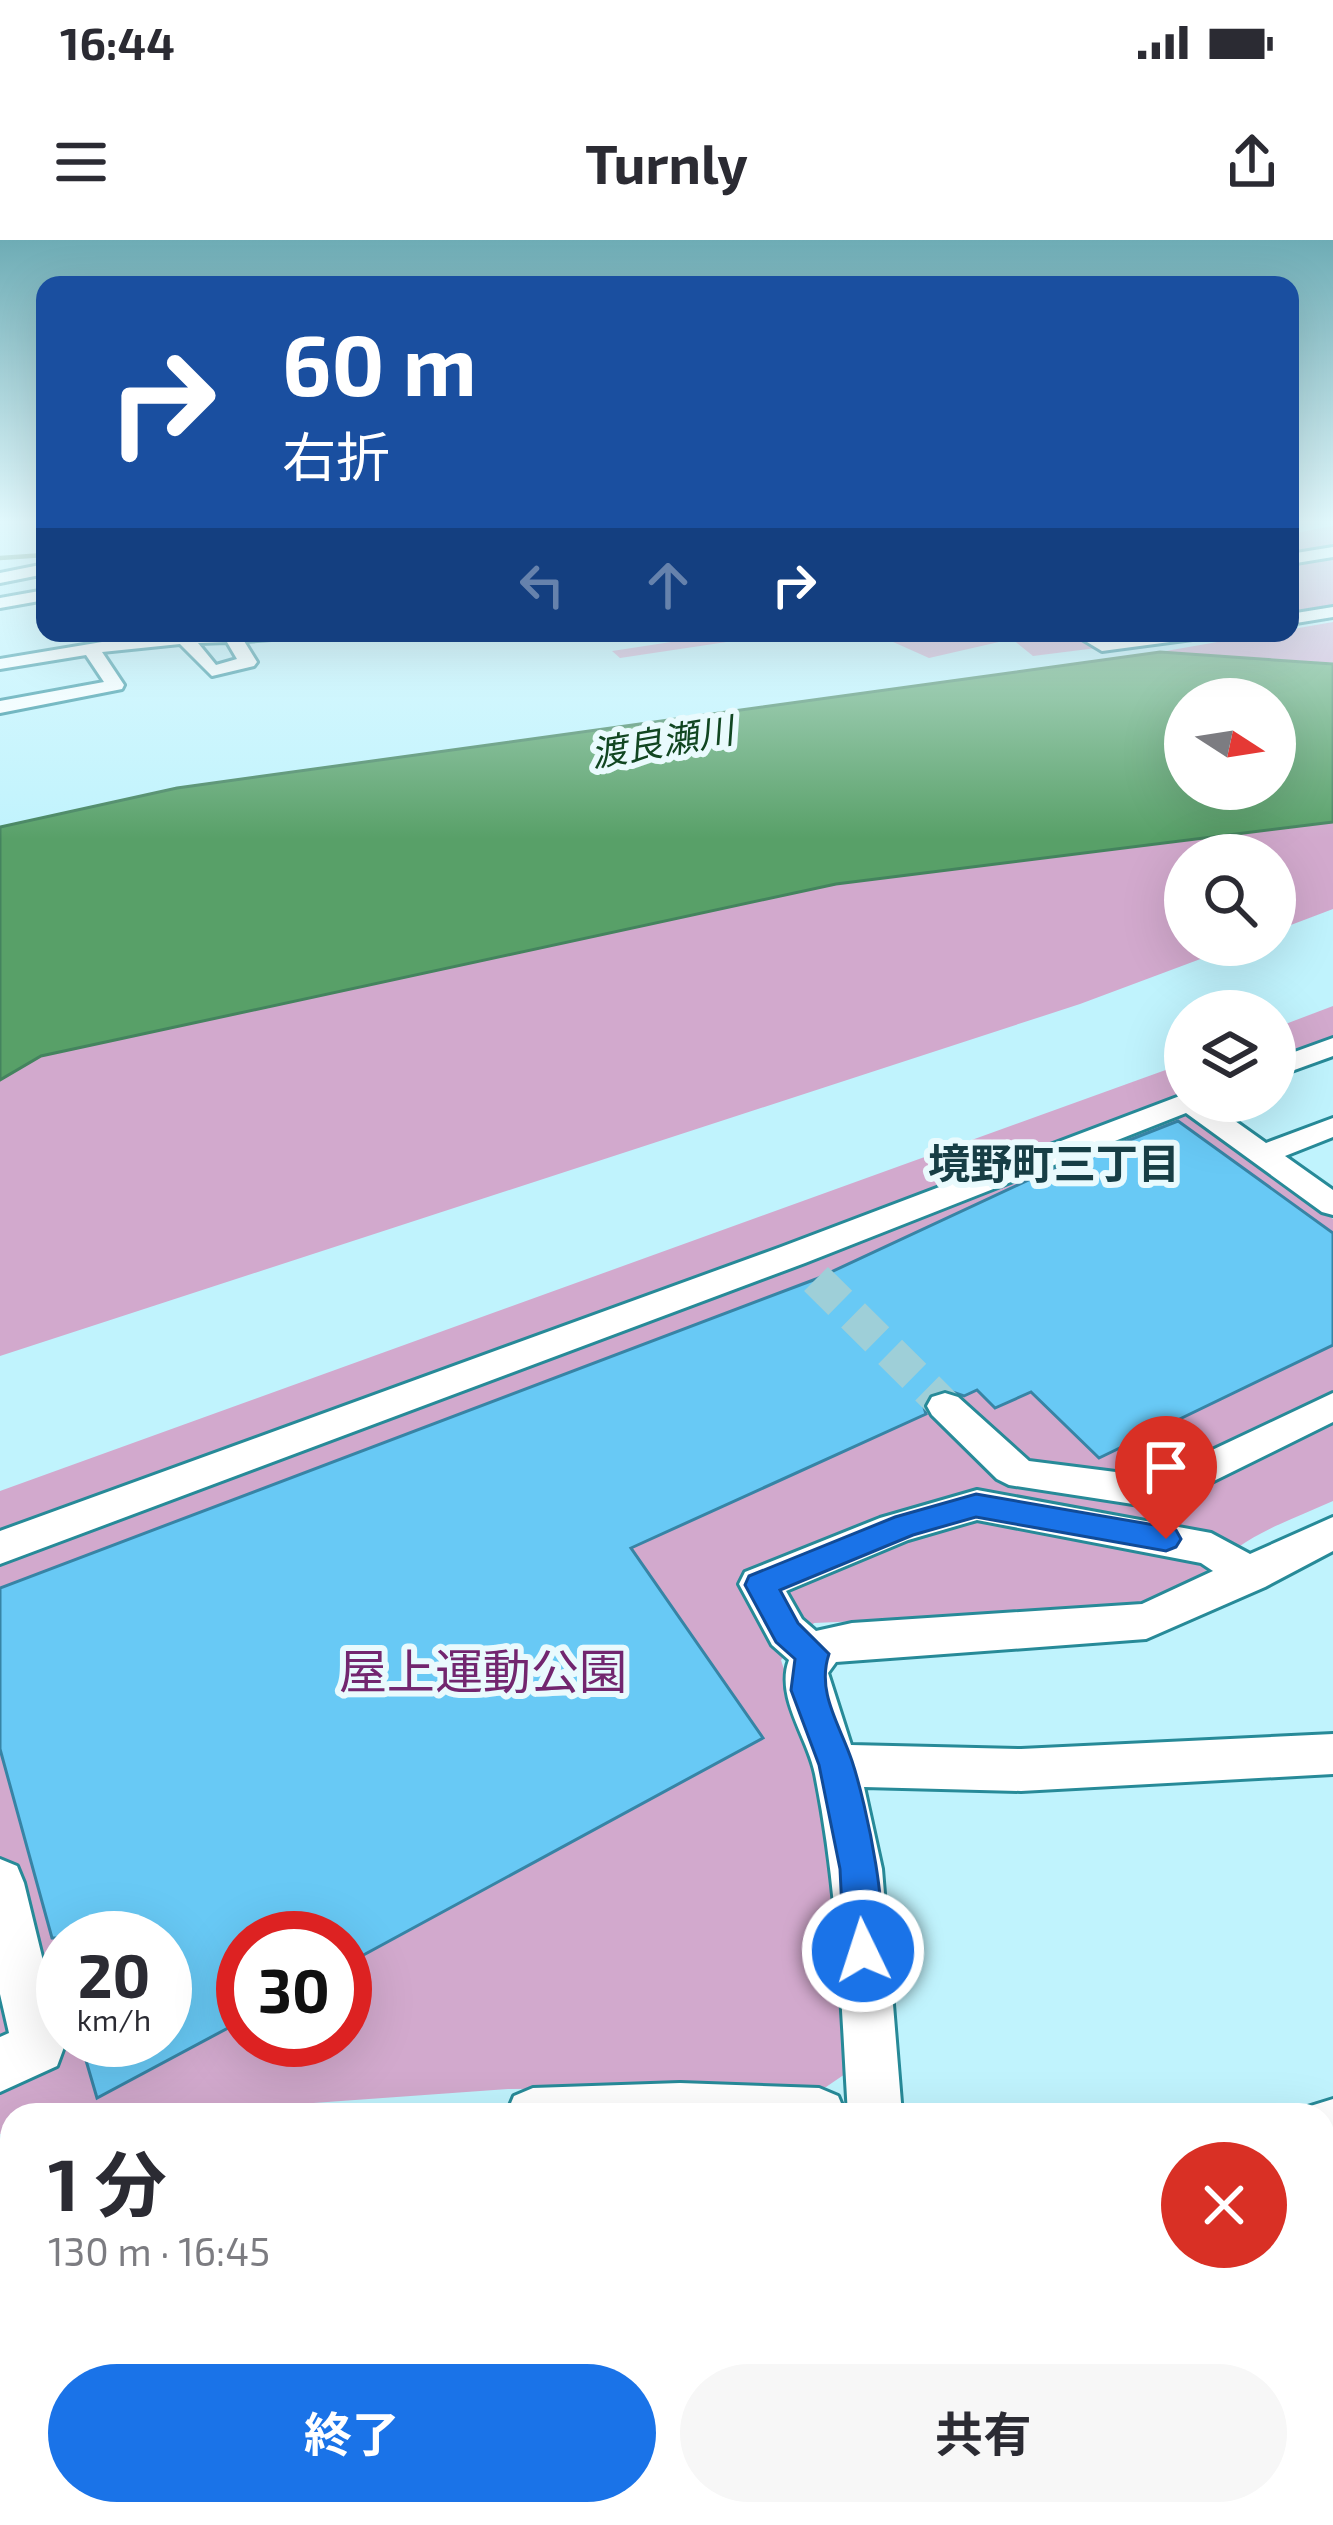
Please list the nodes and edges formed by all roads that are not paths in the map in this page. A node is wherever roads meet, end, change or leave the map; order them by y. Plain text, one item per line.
1 (156, 642) edge
2 (187, 642) edge
3 (235, 642) edge
4 (1096, 642) edge
5 (1132, 642) edge
6 (91, 649) junction
7 (10, 657) edge
8 (0, 679) edge
9 (6, 706) edge
10 (1333, 1046) edge
11 (1296, 1061) edge
12 (1164, 1113) edge
13 (1217, 1122) edge
14 (1333, 1127) edge
15 (1262, 1155) junction
16 (1333, 1205) edge
17 (945, 1406) tunnel mouth
18 (1333, 1406) edge
19 (1333, 1533) edge
20 (0, 1548) edge
21 (1251, 1575) junction
22 (813, 1654) junction
23 (1333, 1754) edge
24 (836, 1765) junction
25 (0, 1883) edge
26 (0, 2065) edge
27 (874, 2103) edge

1 - 6 street
2 - 3 street
4 - 5 street
6 - 7 street
6 - 9 street
8 - 9 street
10 - 11 street
12 - 20 street
13 - 15 street
14 - 15 street
15 - 16 street
17 - 18 street
19 - 21 street
21 - 22 street
21 - 22 street
22 - 24 street
23 - 24 street
24 - 27 street
25 - 26 street

